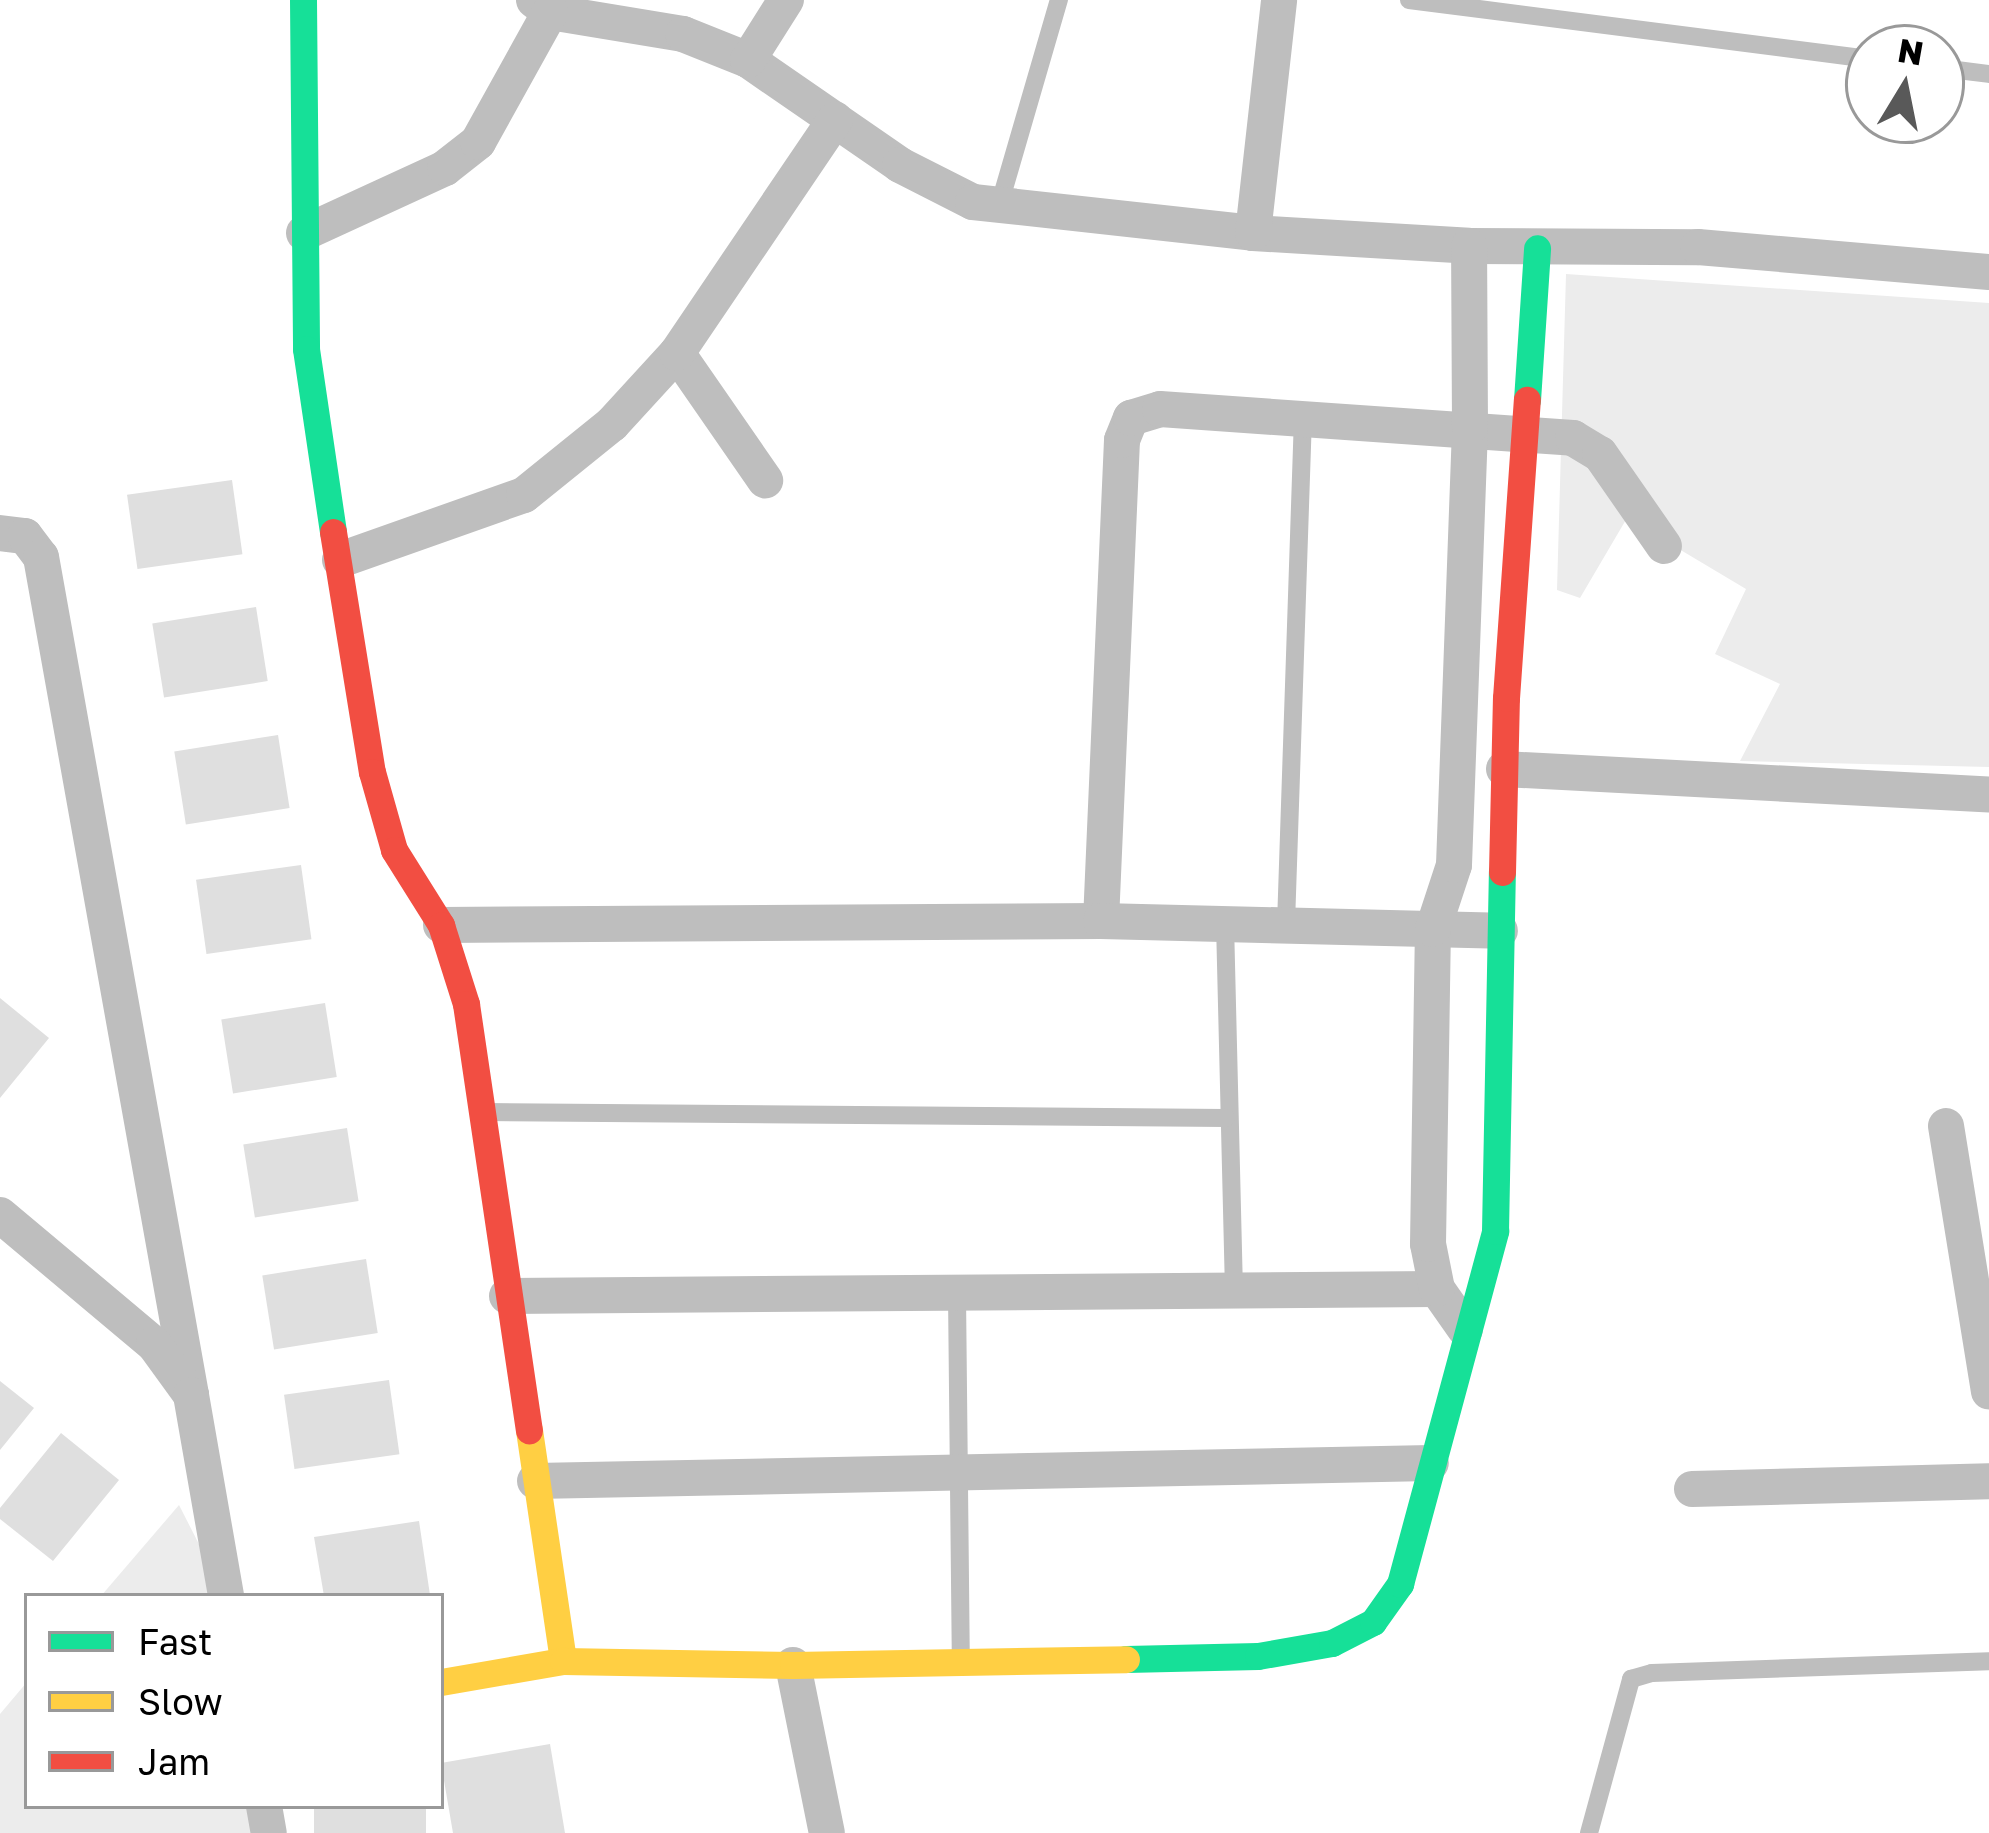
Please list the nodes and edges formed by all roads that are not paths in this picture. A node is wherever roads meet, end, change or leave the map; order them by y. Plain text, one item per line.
1 (303, 0) edge
2 (786, 0) edge
3 (1059, 0) edge
4 (1279, 0) edge
5 (1409, 0) edge
6 (542, 6) edge
7 (1845, 56) edge
8 (748, 60) junction
9 (835, 120) junction
10 (999, 206) junction
11 (304, 233) junction
12 (1253, 233) junction
13 (1469, 246) junction
14 (1537, 248) junction
15 (1989, 272) edge
16 (677, 352) junction
17 (1303, 417) junction
18 (1470, 427) junction
19 (1526, 431) junction
20 (765, 480) dead end
21 (0, 533) edge
22 (1664, 545) dead end
23 (340, 560) junction
24 (1504, 769) junction
25 (1989, 794) edge
26 (1101, 921) junction
27 (1226, 923) junction
28 (1286, 924) junction
29 (441, 925) junction
30 (1433, 929) junction
31 (1501, 931) junction
32 (478, 1112) junction
33 (1226, 1118) junction
34 (1946, 1126) dead end
35 (0, 1215) edge
36 (1437, 1289) junction
37 (1234, 1290) junction
38 (957, 1294) junction
39 (507, 1296) junction
40 (1465, 1329) junction
41 (1989, 1392) edge
42 (191, 1395) junction
43 (1431, 1463) junction
44 (959, 1472) junction
45 (535, 1480) junction
46 (1989, 1481) edge
47 (1692, 1489) dead end
48 (225, 1593) edge
49 (563, 1660) junction
50 (961, 1661) junction
51 (1989, 1661) edge
52 (793, 1665) junction
53 (444, 1681) edge
54 (827, 1833) edge
55 (1589, 1833) edge

1 - 11 street
2 - 8 street
3 - 10 lane
4 - 12 street
5 - 7 lane
6 - 8 street
6 - 11 street
8 - 9 street
9 - 10 street
9 - 16 street
10 - 12 street
11 - 23 street
12 - 13 street
13 - 14 street
13 - 18 street
14 - 15 street
14 - 19 street
16 - 20 street
16 - 23 street
17 - 18 street
17 - 26 street
17 - 28 lane
18 - 19 street
18 - 30 street
19 - 22 street
19 - 24 street
21 - 42 street
23 - 29 street
24 - 25 street
24 - 31 street
26 - 27 street
26 - 29 street
27 - 28 street
27 - 33 lane
28 - 30 street
29 - 32 street
30 - 31 street
30 - 36 street
31 - 40 street
32 - 33 lane
32 - 39 street
33 - 37 lane
34 - 41 street
35 - 42 street
36 - 37 street
36 - 40 street
37 - 38 street
38 - 39 street
38 - 44 lane
39 - 45 street
40 - 43 street
42 - 48 street
43 - 44 street
43 - 50 street
44 - 45 street
44 - 50 lane
45 - 49 street
46 - 47 street
49 - 52 street
49 - 53 street
50 - 52 street
51 - 55 lane
52 - 54 street

